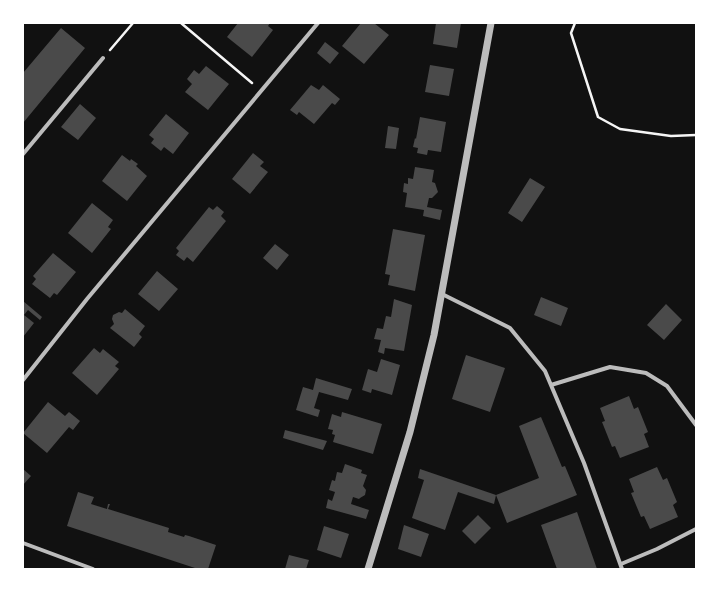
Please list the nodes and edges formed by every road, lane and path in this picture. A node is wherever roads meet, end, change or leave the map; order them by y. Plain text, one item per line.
1 (133, 23) edge
2 (180, 23) edge
3 (318, 23) edge
4 (491, 23) edge
5 (575, 23) edge
6 (103, 58) joint
7 (262, 91) junction
8 (696, 135) edge
9 (23, 154) edge
10 (442, 294) junction
11 (23, 380) edge
12 (551, 385) junction
13 (696, 426) edge
14 (696, 529) edge
15 (23, 543) edge
16 (621, 564) junction
17 (93, 569) edge
18 (368, 569) edge
19 (622, 569) edge

1 - 6 path
2 - 7 path
3 - 7 street
4 - 10 street
5 - 8 path
6 - 9 street
7 - 11 street
10 - 12 street
10 - 18 street
12 - 13 street
12 - 16 street
14 - 16 street
15 - 17 street
16 - 19 street

